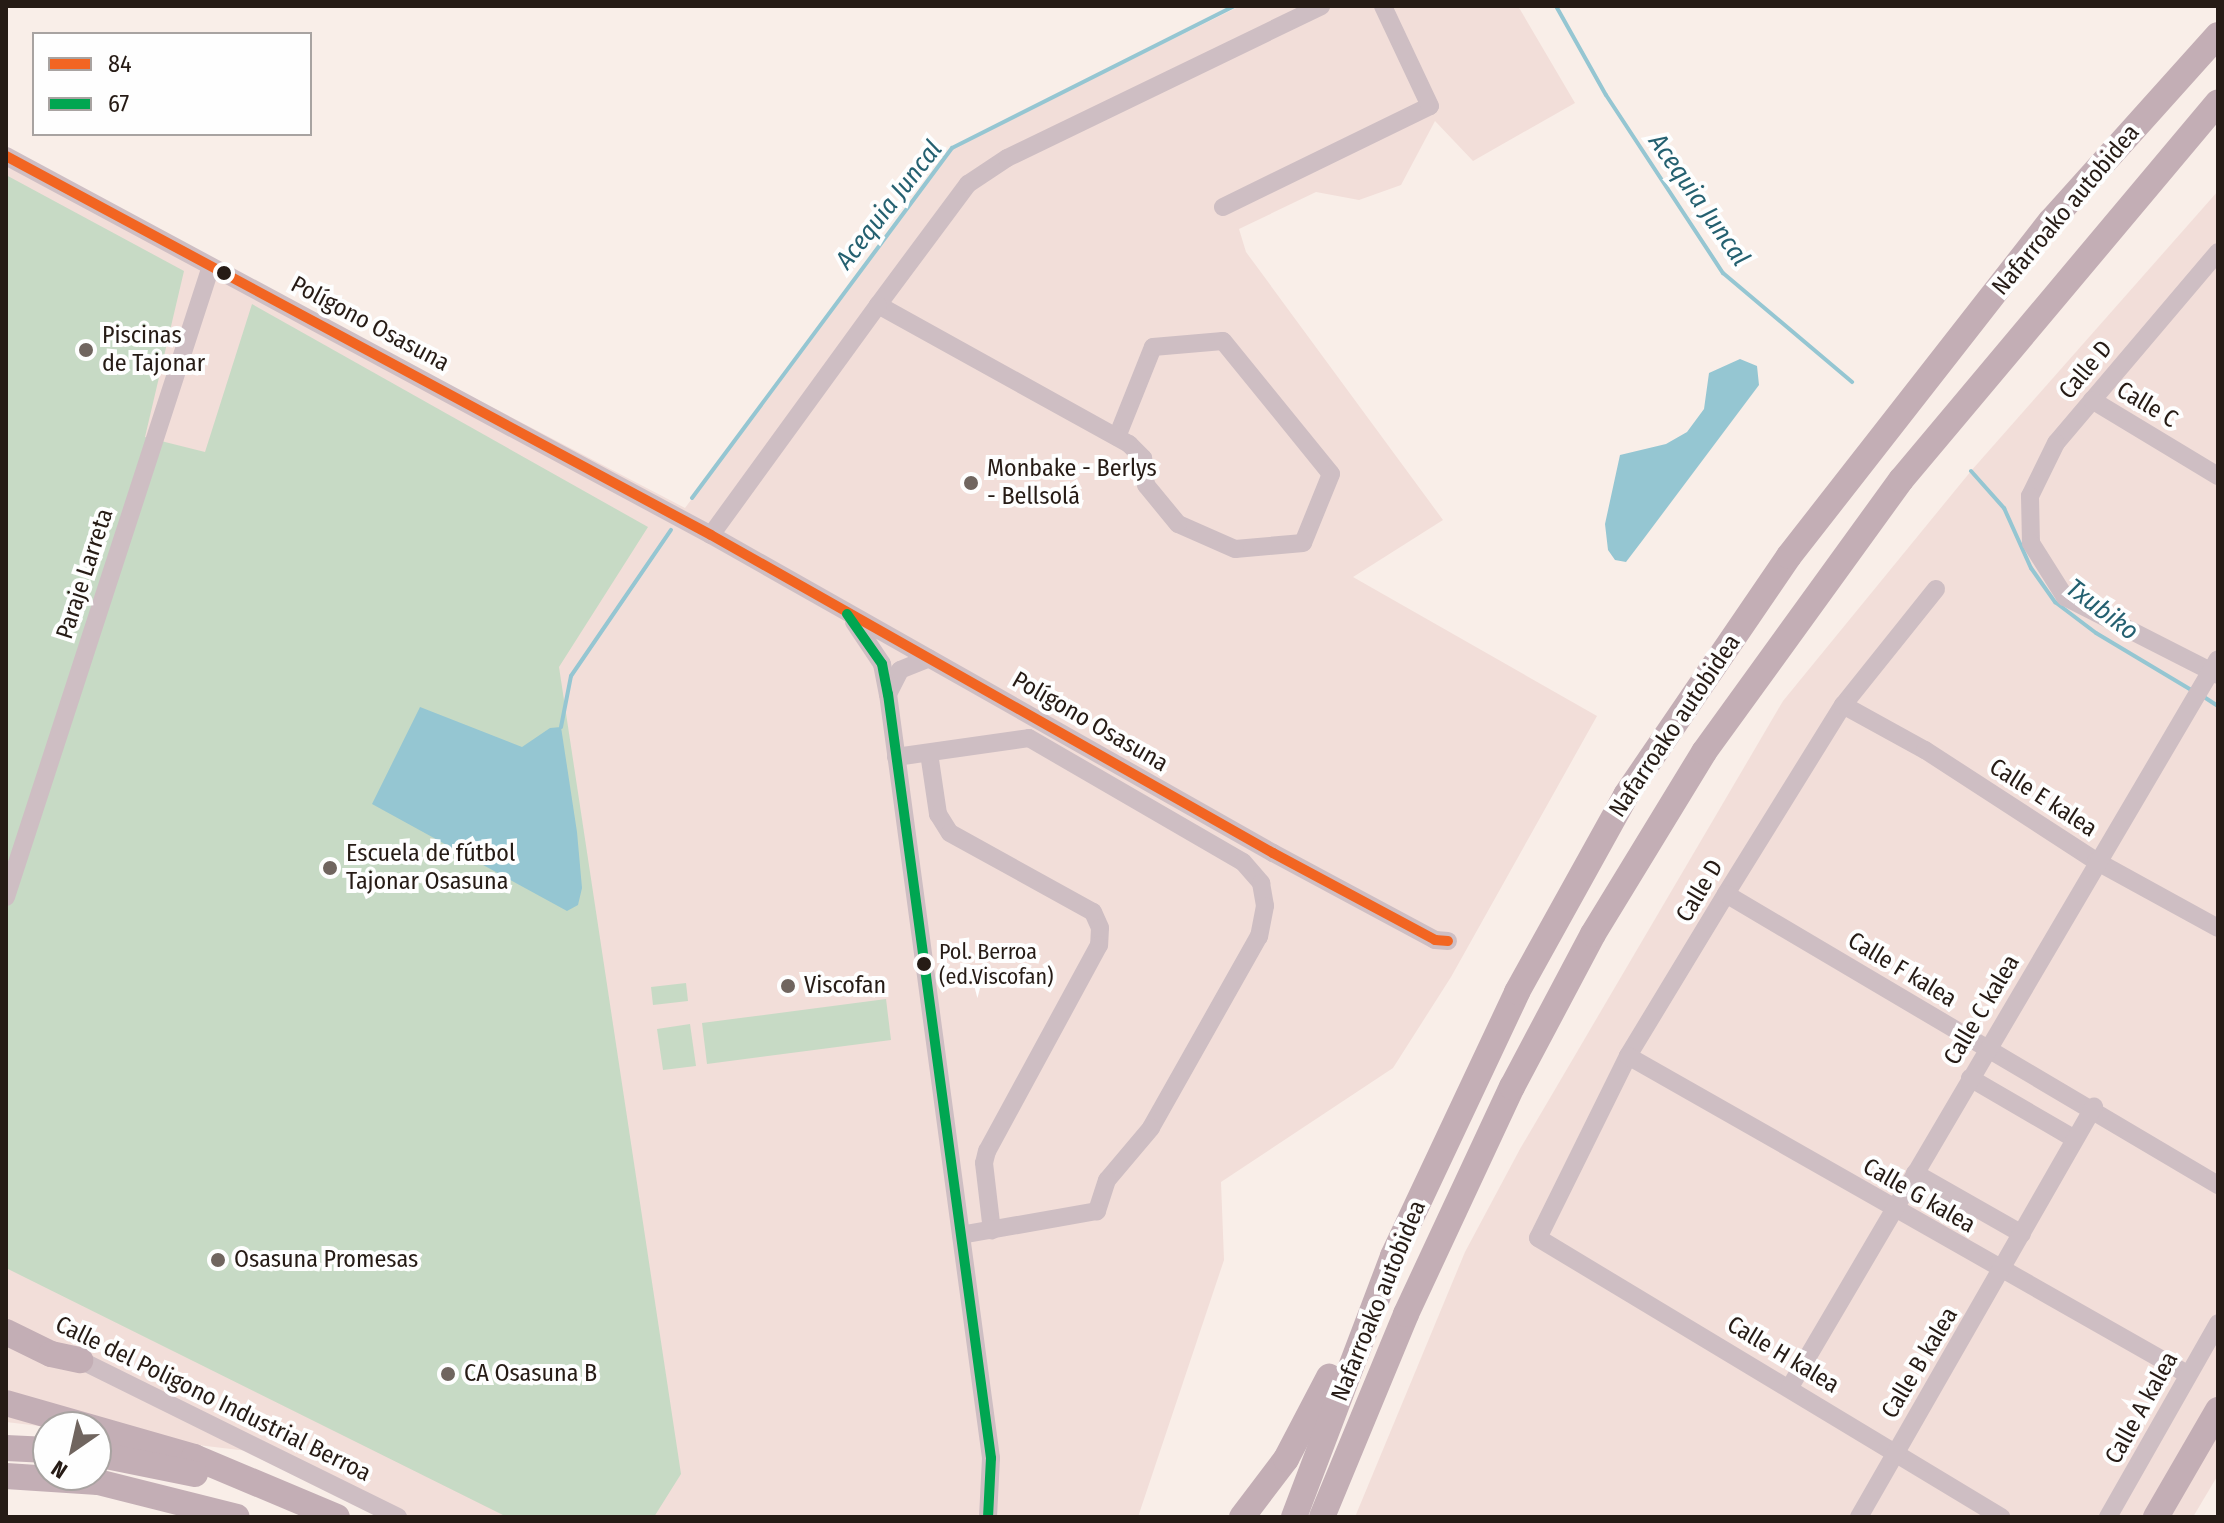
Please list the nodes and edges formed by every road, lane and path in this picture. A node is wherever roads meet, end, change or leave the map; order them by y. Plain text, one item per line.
1 (1321, 6) edge
2 (1383, 6) edge
3 (2218, 35) edge
4 (2218, 102) edge
5 (6, 156) edge
6 (1223, 207) dead end
7 (2214, 263) edge
8 (211, 266) junction
9 (878, 305) junction
10 (2092, 400) junction
11 (1117, 437) junction
12 (2218, 476) edge
13 (711, 535) junction
14 (1936, 589) dead end
15 (847, 614) junction
16 (929, 658) junction
17 (2216, 669) edge
18 (888, 694) junction
19 (1843, 705) junction
20 (929, 753) junction
21 (896, 757) junction
22 (1626, 795) junction
23 (2096, 861) junction
24 (1726, 894) junction
25 (6, 897) edge
26 (2216, 921) edge
27 (1448, 941) dead end
28 (1989, 1050) junction
29 (1628, 1056) junction
30 (1970, 1078) junction
31 (2094, 1107) junction
32 (2075, 1139) junction
33 (1915, 1173) junction
34 (2218, 1185) edge
35 (1896, 1211) junction
36 (992, 1231) junction
37 (2022, 1234) junction
38 (961, 1235) junction
39 (1538, 1238) joint
40 (2002, 1272) junction
41 (2218, 1323) edge
42 (6, 1324) edge
43 (6, 1332) edge
44 (80, 1360) junction
45 (2187, 1374) junction
46 (1790, 1387) junction
47 (6, 1403) edge
48 (2218, 1410) edge
49 (1357, 1435) junction
50 (2218, 1442) edge
51 (6, 1448) edge
52 (32, 1449) edge
53 (1895, 1452) junction
54 (112, 1457) edge
55 (6, 1476) edge
56 (237, 1517) edge
57 (310, 1517) edge
58 (337, 1517) edge
59 (398, 1517) edge
60 (988, 1517) edge
61 (1242, 1517) edge
62 (1294, 1517) edge
63 (1322, 1517) edge
64 (1338, 1517) edge
65 (1859, 1517) edge
66 (2001, 1517) edge
67 (2108, 1517) edge
68 (2156, 1517) edge
69 (2174, 1517) edge

1 - 9 street
2 - 6 street
3 - 22 highway, Nafarroako autobidea
4 - 49 highway, Nafarroako autobidea
5 - 8 street, Polígono Osasuna
7 - 10 street, Calle D
8 - 13 street, Polígono Osasuna
8 - 25 street, Paraje Larreta
9 - 11 street
9 - 13 street
10 - 12 street, Calle C
10 - 17 street, Calle D
11 - 11 street
13 - 15 street, Polígono Osasuna
14 - 19 street, Calle D
15 - 16 street, Polígono Osasuna
15 - 18 street
16 - 18 street
16 - 27 street, Polígono Osasuna
17 - 23 street, Calle C kalea
18 - 21 street
19 - 23 street, Calle E kalea
19 - 24 street, Calle D
20 - 21 street
20 - 36 street
20 - 36 street
21 - 38 street
22 - 61 highway
22 - 62 highway, Nafarroako autobidea
23 - 26 street, Calle E kalea
23 - 28 street, Calle C kalea
24 - 28 street, Calle F kalea
24 - 29 street, Calle D
28 - 30 street, Calle C kalea
28 - 31 street, Calle F kalea
29 - 35 street, Calle G kalea
29 - 39 street, Calle D
30 - 32 street
30 - 33 street, Calle C kalea
31 - 32 street, Calle B kalea
31 - 34 street, Calle F kalea
32 - 37 street, Calle B kalea
33 - 35 street, Calle C kalea
33 - 37 street
35 - 40 street, Calle G kalea
35 - 46 street, Calle C kalea
36 - 38 street
37 - 40 street, Calle B kalea
38 - 60 street
39 - 46 street, Calle H kalea
40 - 45 street, Calle G kalea
40 - 53 street, Calle B kalea
41 - 45 street, Calle A kalea
42 - 44 street, Calle del Poligono Industrial Berroa
43 - 44 highway
44 - 59 street, Calle del Poligono Industrial Berroa
45 - 67 street, Calle A kalea
46 - 53 street, Calle H kalea
47 - 58 highway
48 - 68 highway
49 - 63 highway, Nafarroako autobidea
49 - 64 highway
50 - 69 highway
51 - 52 highway
53 - 65 street, Calle B kalea
53 - 66 street, Calle H kalea
54 - 57 highway
55 - 56 highway

